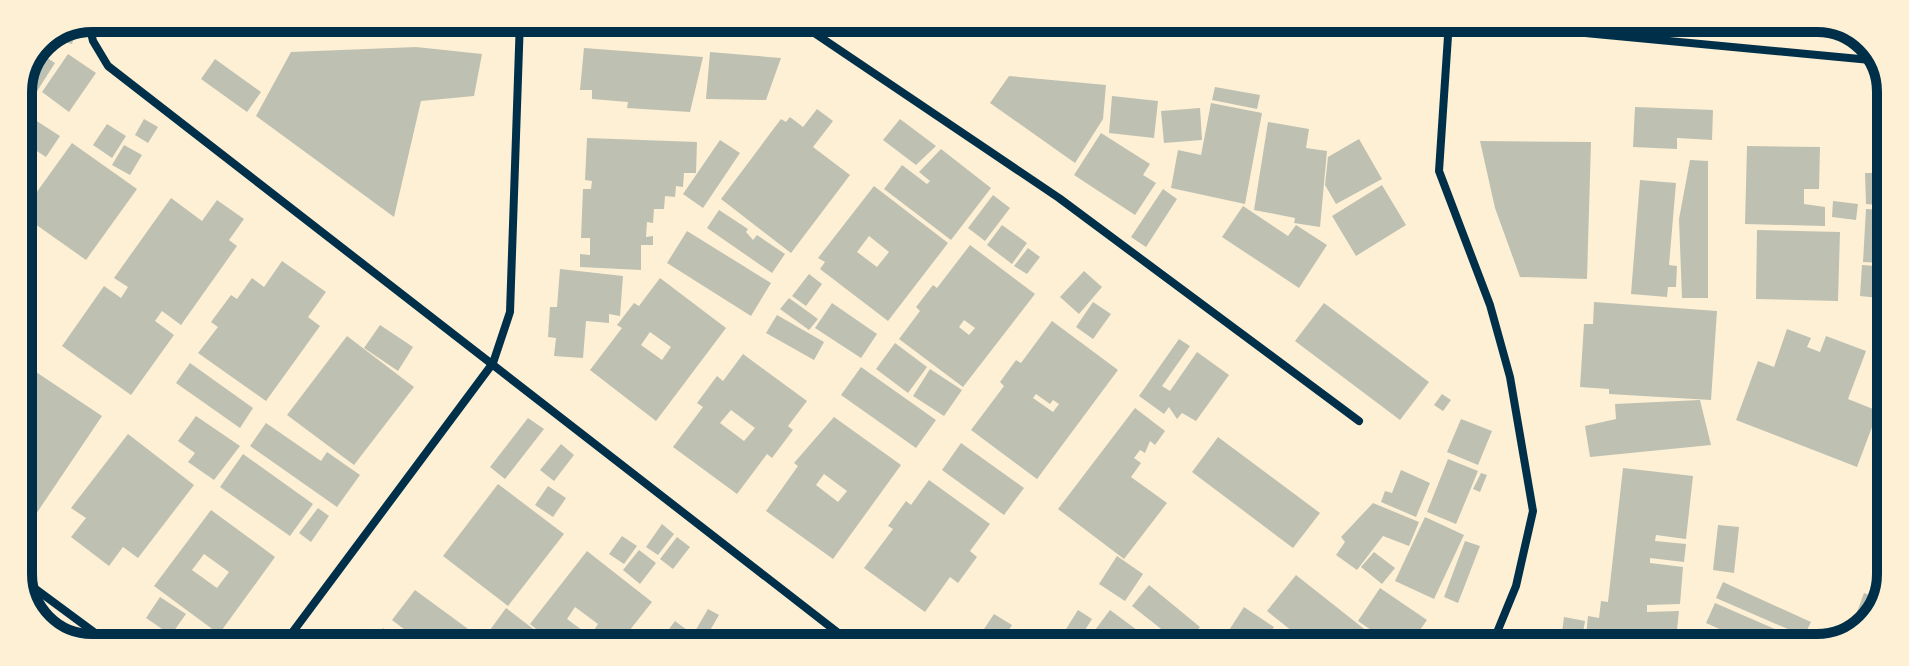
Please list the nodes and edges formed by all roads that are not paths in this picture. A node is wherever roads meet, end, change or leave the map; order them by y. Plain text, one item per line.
1 (91, 32) edge
2 (520, 32) edge
3 (813, 32) edge
4 (1448, 32) edge
5 (1574, 32) edge
6 (1867, 60) edge
7 (493, 363) junction
8 (1359, 421) dead end
9 (34, 588) edge
10 (96, 634) edge
11 (291, 634) edge
12 (840, 634) edge
13 (1496, 634) edge

1 - 7 street
2 - 7 street
3 - 8 street
4 - 13 street
5 - 6 street
7 - 11 street
7 - 12 street
9 - 10 street

